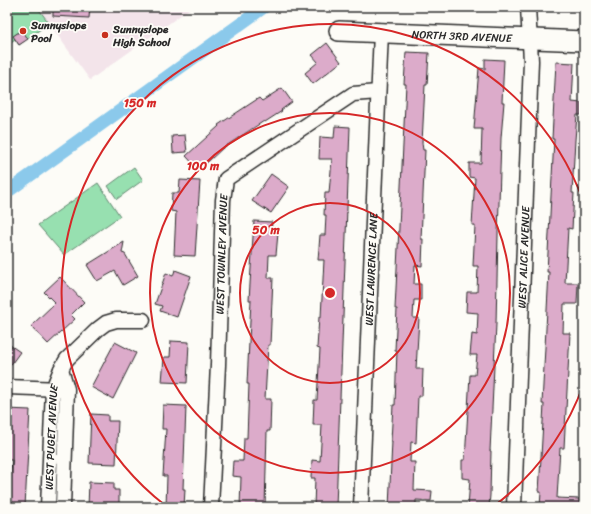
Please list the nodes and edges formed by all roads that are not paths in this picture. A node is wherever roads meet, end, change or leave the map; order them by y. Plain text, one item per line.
1 (528, 7) edge
2 (339, 31) dead end
3 (381, 32) junction
4 (529, 38) junction
5 (584, 41) edge
6 (378, 92) junction
7 (143, 320) dead end
8 (61, 369) junction
9 (7, 387) edge
10 (53, 389) junction
11 (67, 389) junction
12 (48, 501) edge
13 (63, 501) edge
14 (212, 507) edge
15 (361, 507) edge
16 (514, 507) edge

1 - 4 street, WEST ALICE AVENUE
2 - 3 street, NORTH 3RD AVENUE
3 - 4 street, NORTH 3RD AVENUE
3 - 6 street, WEST LAWRENCE LANE
4 - 5 street, NORTH 3RD AVENUE
4 - 16 street, WEST ALICE AVENUE
6 - 14 street, WEST TOWNLEY AVENUE
6 - 15 street, WEST LAWRENCE LANE
7 - 8 street, WEST PUGET AVENUE
8 - 10 street, WEST PUGET AVENUE
8 - 11 street, WEST PUGET AVENUE
9 - 10 street
10 - 11 street
10 - 12 street, WEST PUGET AVENUE
11 - 13 street, WEST PUGET AVENUE
12 - 13 street

